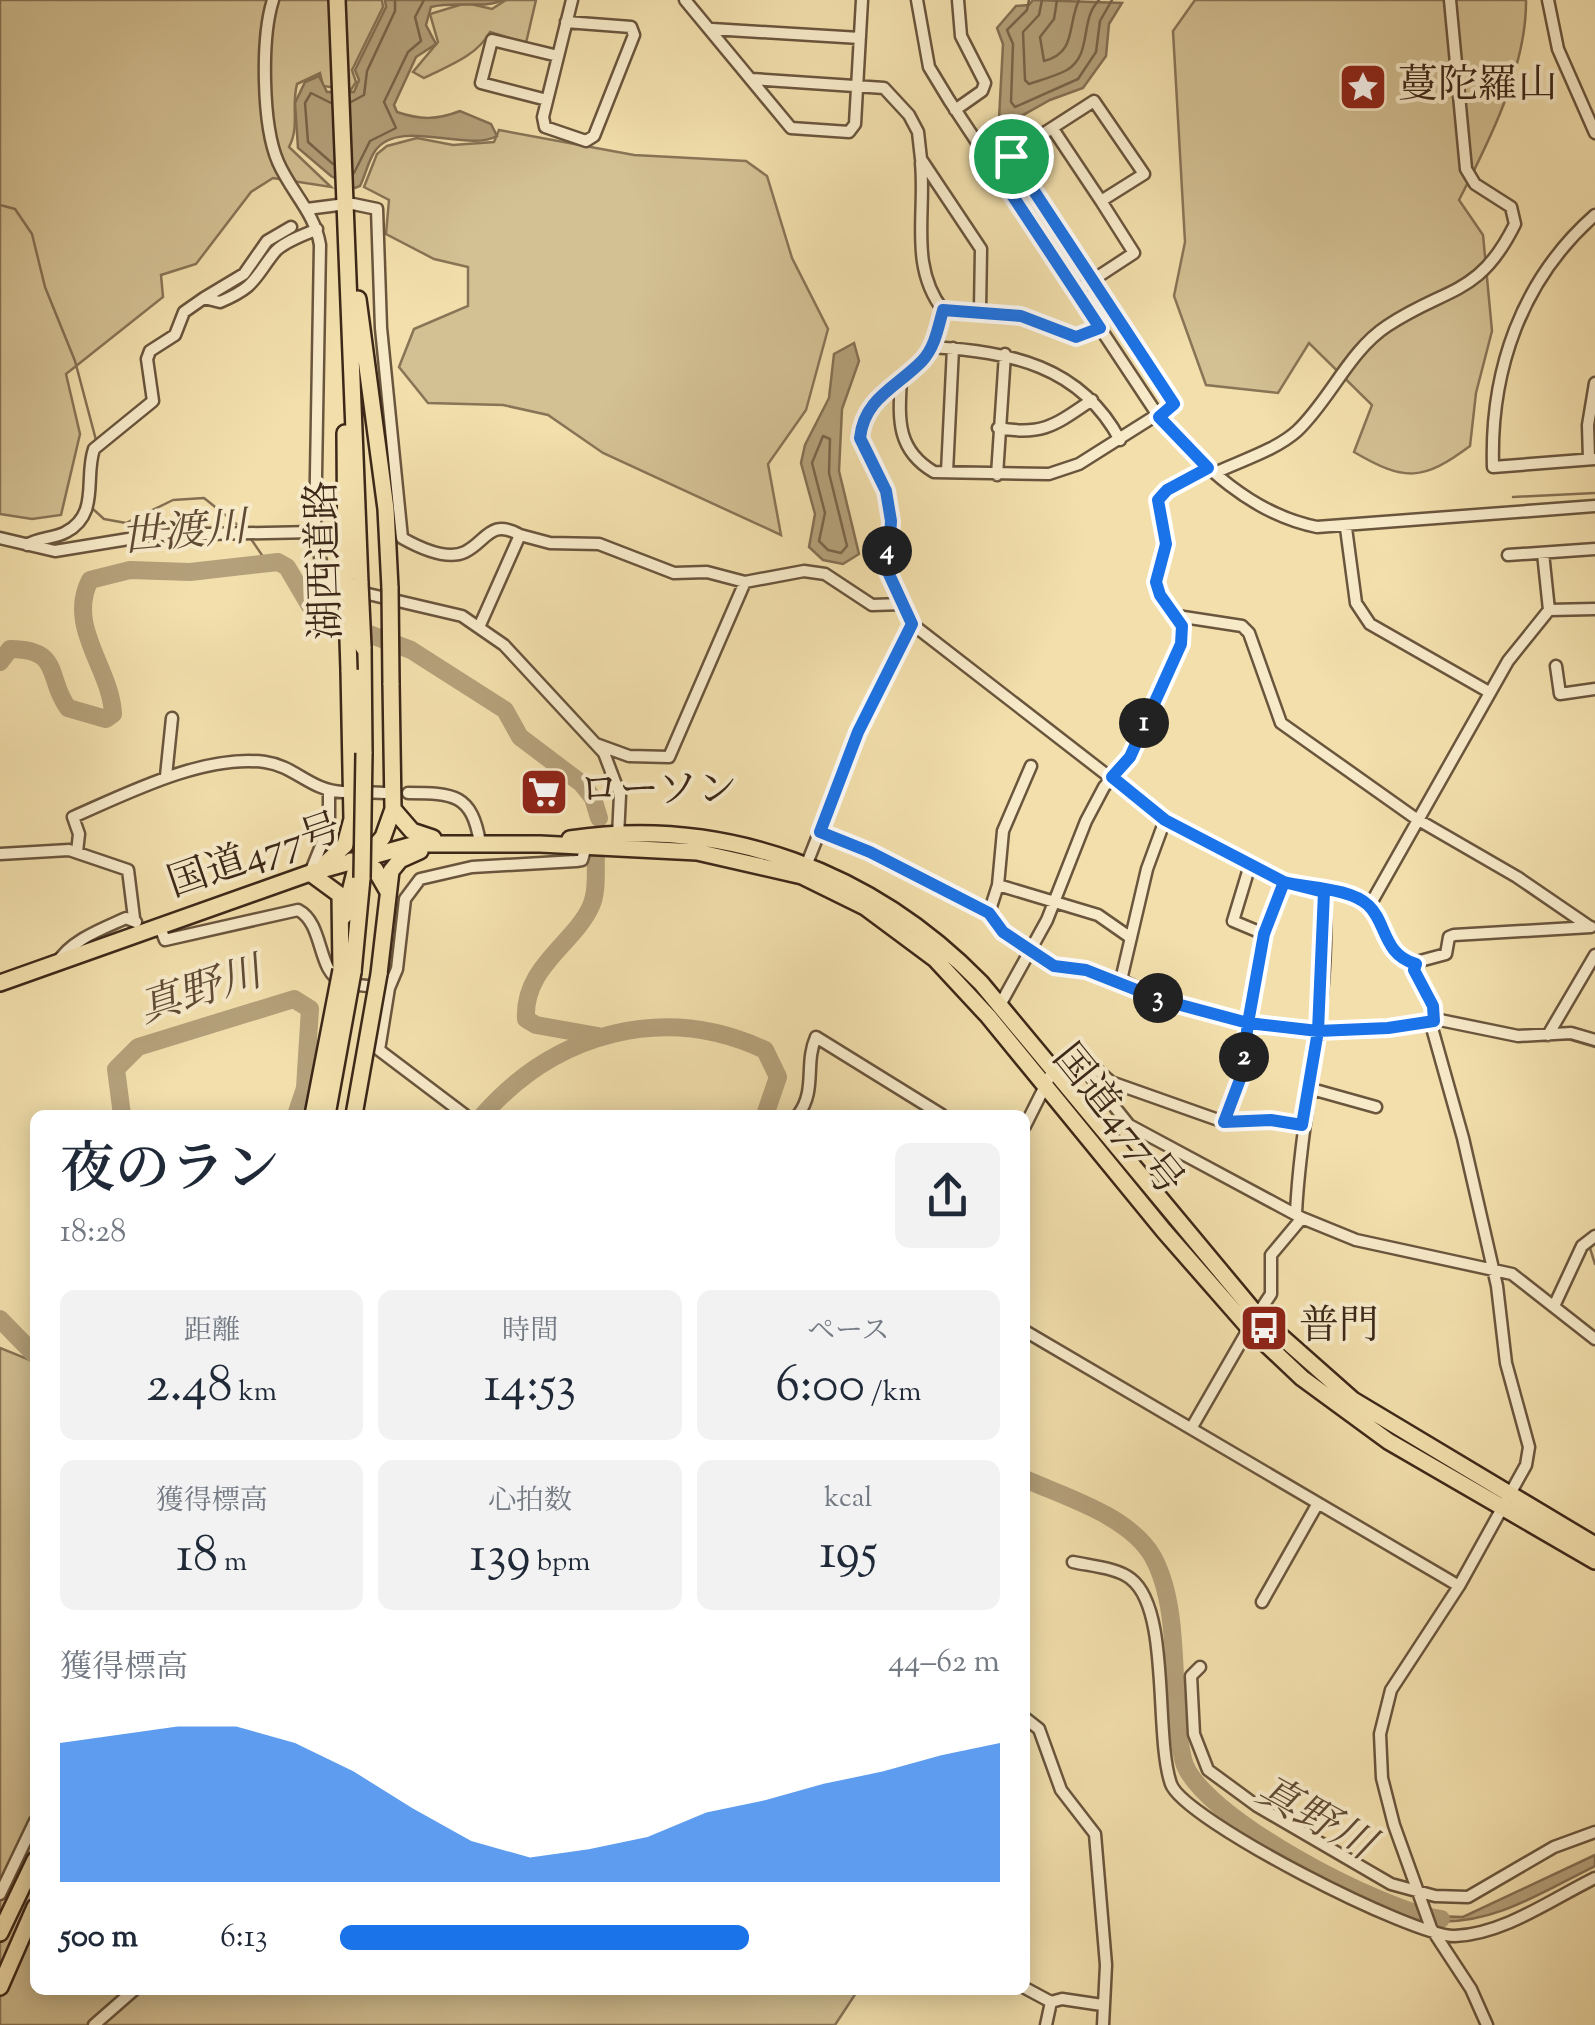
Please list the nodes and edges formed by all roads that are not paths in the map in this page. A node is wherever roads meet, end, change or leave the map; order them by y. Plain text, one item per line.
1 (273, 0) edge
2 (337, 0) edge
3 (572, 0) edge
4 (685, 0) edge
5 (862, 0) edge
6 (917, 0) edge
7 (958, 0) edge
8 (1450, 0) edge
9 (1548, 0) edge
10 (566, 22) junction
11 (712, 29) junction
12 (860, 38) junction
13 (558, 56) junction
14 (752, 79) junction
15 (857, 84) junction
16 (547, 100) junction
17 (956, 110) junction
18 (1052, 129) junction
19 (1595, 133) edge
20 (1011, 156) junction
21 (921, 160) junction
22 (993, 166) junction
23 (1101, 201) junction
24 (346, 207) junction
25 (306, 208) junction
26 (1595, 216) edge
27 (291, 227) dead end
28 (318, 228) junction
29 (1093, 281) junction
30 (1076, 291) junction
31 (204, 298) junction
32 (943, 310) junction
33 (980, 310) junction
34 (1100, 328) junction
35 (932, 347) junction
36 (952, 348) junction
37 (1005, 354) junction
38 (901, 378) junction
39 (1595, 383) edge
40 (1092, 400) junction
41 (1159, 417) junction
42 (998, 428) junction
43 (1120, 440) junction
44 (1592, 459) edge
45 (1211, 470) junction
46 (947, 472) junction
47 (997, 475) junction
48 (1595, 506) edge
49 (1346, 528) junction
50 (315, 532) junction
51 (520, 534) junction
52 (0, 538) edge
53 (27, 546) junction
54 (1595, 549) edge
55 (1543, 554) junction
56 (1508, 555) dead end
57 (353, 581) junction
58 (745, 582) junction
59 (904, 604) junction
60 (1595, 609) edge
61 (1549, 610) junction
62 (1177, 616) junction
63 (912, 624) junction
64 (480, 625) junction
65 (1556, 666) dead end
66 (1595, 690) edge
67 (1489, 692) junction
68 (172, 718) dead end
69 (595, 744) junction
70 (1032, 766) dead end
71 (166, 776) junction
72 (1112, 777) junction
73 (330, 792) junction
74 (343, 792) dead end
75 (357, 792) dead end
76 (384, 793) dead end
77 (408, 794) dead end
78 (393, 809) junction
79 (352, 818) junction
80 (1415, 818) junction
81 (1165, 820) junction
82 (820, 832) junction
83 (618, 836) junction
84 (587, 842) junction
85 (462, 843) junction
86 (480, 843) junction
87 (77, 852) junction
88 (0, 854) edge
89 (361, 863) junction
90 (1250, 865) junction
91 (804, 870) junction
92 (310, 873) junction
93 (1284, 882) junction
94 (998, 885) junction
95 (387, 890) junction
96 (1324, 892) junction
97 (1054, 903) junction
98 (1370, 905) junction
99 (989, 913) junction
100 (344, 916) junction
101 (137, 925) junction
102 (159, 925) junction
103 (1593, 928) edge
104 (1264, 934) junction
105 (1132, 938) junction
106 (1033, 949) junction
107 (1595, 954) edge
108 (1416, 964) junction
109 (347, 971) junction
110 (1121, 980) junction
111 (384, 981) junction
112 (0, 983) edge
113 (1000, 1005) junction
114 (1434, 1021) junction
115 (1248, 1023) junction
116 (1318, 1031) junction
117 (1548, 1034) junction
118 (1595, 1040) edge
119 (1079, 1062) junction
120 (1053, 1070) junction
121 (1048, 1088) junction
122 (1308, 1088) junction
123 (1376, 1106) dead end
124 (314, 1110) edge
125 (327, 1110) edge
126 (355, 1110) edge
127 (457, 1110) edge
128 (800, 1110) edge
129 (934, 1110) edge
130 (1030, 1118) edge
131 (1224, 1122) junction
132 (1302, 1125) junction
133 (1299, 1216) junction
134 (1595, 1236) edge
135 (1491, 1269) junction
136 (1555, 1304) junction
137 (1253, 1321) junction
138 (1030, 1334) edge
139 (1595, 1339) edge
140 (1192, 1427) junction
141 (1318, 1502) junction
142 (1506, 1502) junction
143 (1595, 1545) edge
144 (1595, 1561) edge
145 (1074, 1562) dead end
146 (1459, 1586) junction
147 (1262, 1602) dead end
148 (1200, 1667) dead end
149 (1030, 1722) edge
150 (30, 1831) edge
151 (1595, 1832) edge
152 (30, 1870) edge
153 (1595, 1878) edge
154 (1419, 1893) junction
155 (0, 1894) edge
156 (30, 1918) edge
157 (1432, 1931) junction
158 (0, 1933) edge
159 (0, 1987) edge
160 (1030, 1991) edge
161 (128, 1995) edge
162 (1051, 2002) junction
163 (1102, 2006) junction
164 (94, 2025) edge
165 (1046, 2025) edge
166 (1103, 2025) edge
167 (1487, 2025) edge

1 - 25 street
2 - 24 highway
3 - 10 street
4 - 11 street
5 - 12 street
6 - 17 street
7 - 17 street
8 - 45 street
9 - 19 street
10 - 13 street
10 - 16 street
11 - 12 street
11 - 14 street
12 - 15 street
13 - 16 street
13 - 16 street
14 - 15 street
14 - 15 street
15 - 21 street
17 - 22 street
18 - 20 street
18 - 23 street
18 - 23 street
20 - 22 street
20 - 29 street
21 - 32 street
21 - 33 street
22 - 30 street
23 - 29 street
24 - 25 street
24 - 51 street
24 - 57 highway
24 - 78 highway, bridge
25 - 28 street
26 - 44 street
27 - 31 street
28 - 31 street
28 - 50 street
29 - 30 street
29 - 41 street
30 - 34 street
31 - 53 street
32 - 33 street
32 - 35 street
33 - 34 street
34 - 41 street
35 - 36 street
35 - 38 street
36 - 37 street
36 - 46 street
37 - 40 street
37 - 42 street
38 - 46 street
38 - 59 street
39 - 44 street
40 - 42 street
40 - 43 street
41 - 43 street
41 - 45 street
42 - 47 street
43 - 47 street
45 - 49 street
45 - 62 street
46 - 47 street
48 - 49 street
49 - 67 street
50 - 53 street
50 - 64 street
51 - 58 street
51 - 64 street
52 - 53 street
54 - 55 street
55 - 56 street
55 - 61 street
57 - 79 highway, bridge
57 - 89 highway, 湖西道路, bridge
58 - 59 street
58 - 69 street
59 - 63 street
60 - 61 street
61 - 67 street
62 - 72 street
62 - 80 street
63 - 72 street
63 - 82 street
64 - 69 street
65 - 66 street
67 - 80 street
68 - 71 street
69 - 83 street
70 - 94 street
71 - 73 street
71 - 87 street
72 - 81 street
72 - 97 street
73 - 74 street
73 - 92 street
75 - 76 street
77 - 86 street
78 - 85 highway
78 - 89 highway
79 - 89 highway
79 - 92 highway
80 - 98 street
80 - 103 street
81 - 90 street
81 - 105 street
82 - 91 street
82 - 99 street
83 - 84 highway, 国道477号
83 - 91 highway, 国道477号
84 - 86 highway, 国道477号
84 - 91 highway, 国道477号
84 - 111 street
85 - 86 highway, 国道477号
85 - 89 highway, 国道477号
85 - 95 highway
87 - 88 street
87 - 101 street
89 - 92 highway, 国道477号
89 - 95 highway
89 - 100 highway
89 - 109 highway, 湖西道路
90 - 93 street
90 - 104 street
91 - 113 highway, 国道477号
91 - 121 highway, 国道477号
92 - 100 highway
92 - 102 highway, 国道477号
93 - 96 street
93 - 104 street
94 - 97 street
94 - 99 street
95 - 111 highway
96 - 98 street
96 - 116 street
97 - 105 street
97 - 106 street
98 - 108 street
99 - 106 street
100 - 109 highway
101 - 102 highway, 国道477号
101 - 112 highway, 国道477号
102 - 111 street
103 - 108 street
104 - 115 street
105 - 110 street
106 - 110 street
106 - 113 street
107 - 117 street
108 - 114 street
109 - 124 highway, bridge
109 - 125 highway, 湖西道路, bridge
110 - 115 street
111 - 126 highway, bridge
111 - 127 street
113 - 120 highway, 国道477号
114 - 116 street
114 - 117 street
114 - 135 street
115 - 116 street
115 - 131 street
116 - 122 street
117 - 118 street
119 - 120 street
119 - 131 street
119 - 133 street
120 - 121 street
120 - 137 highway, 国道477号
121 - 130 street
121 - 137 highway, 国道477号
122 - 123 street
122 - 132 street
128 - 129 street
131 - 132 street
132 - 133 street
133 - 135 street
133 - 137 street
134 - 136 street
135 - 136 street
135 - 142 street
136 - 139 street
137 - 140 street
137 - 142 highway, 国道477号
138 - 140 street
140 - 141 street
141 - 146 street
141 - 147 street
142 - 143 highway, 国道477号
142 - 144 highway, 国道477号
142 - 146 street
145 - 157 street
146 - 154 street
148 - 154 street
149 - 163 street
150 - 155 street
151 - 154 street
152 - 158 highway
153 - 157 street
154 - 157 street
156 - 159 highway
157 - 167 street
160 - 162 street
161 - 164 street
162 - 163 street
162 - 165 street
163 - 166 street

